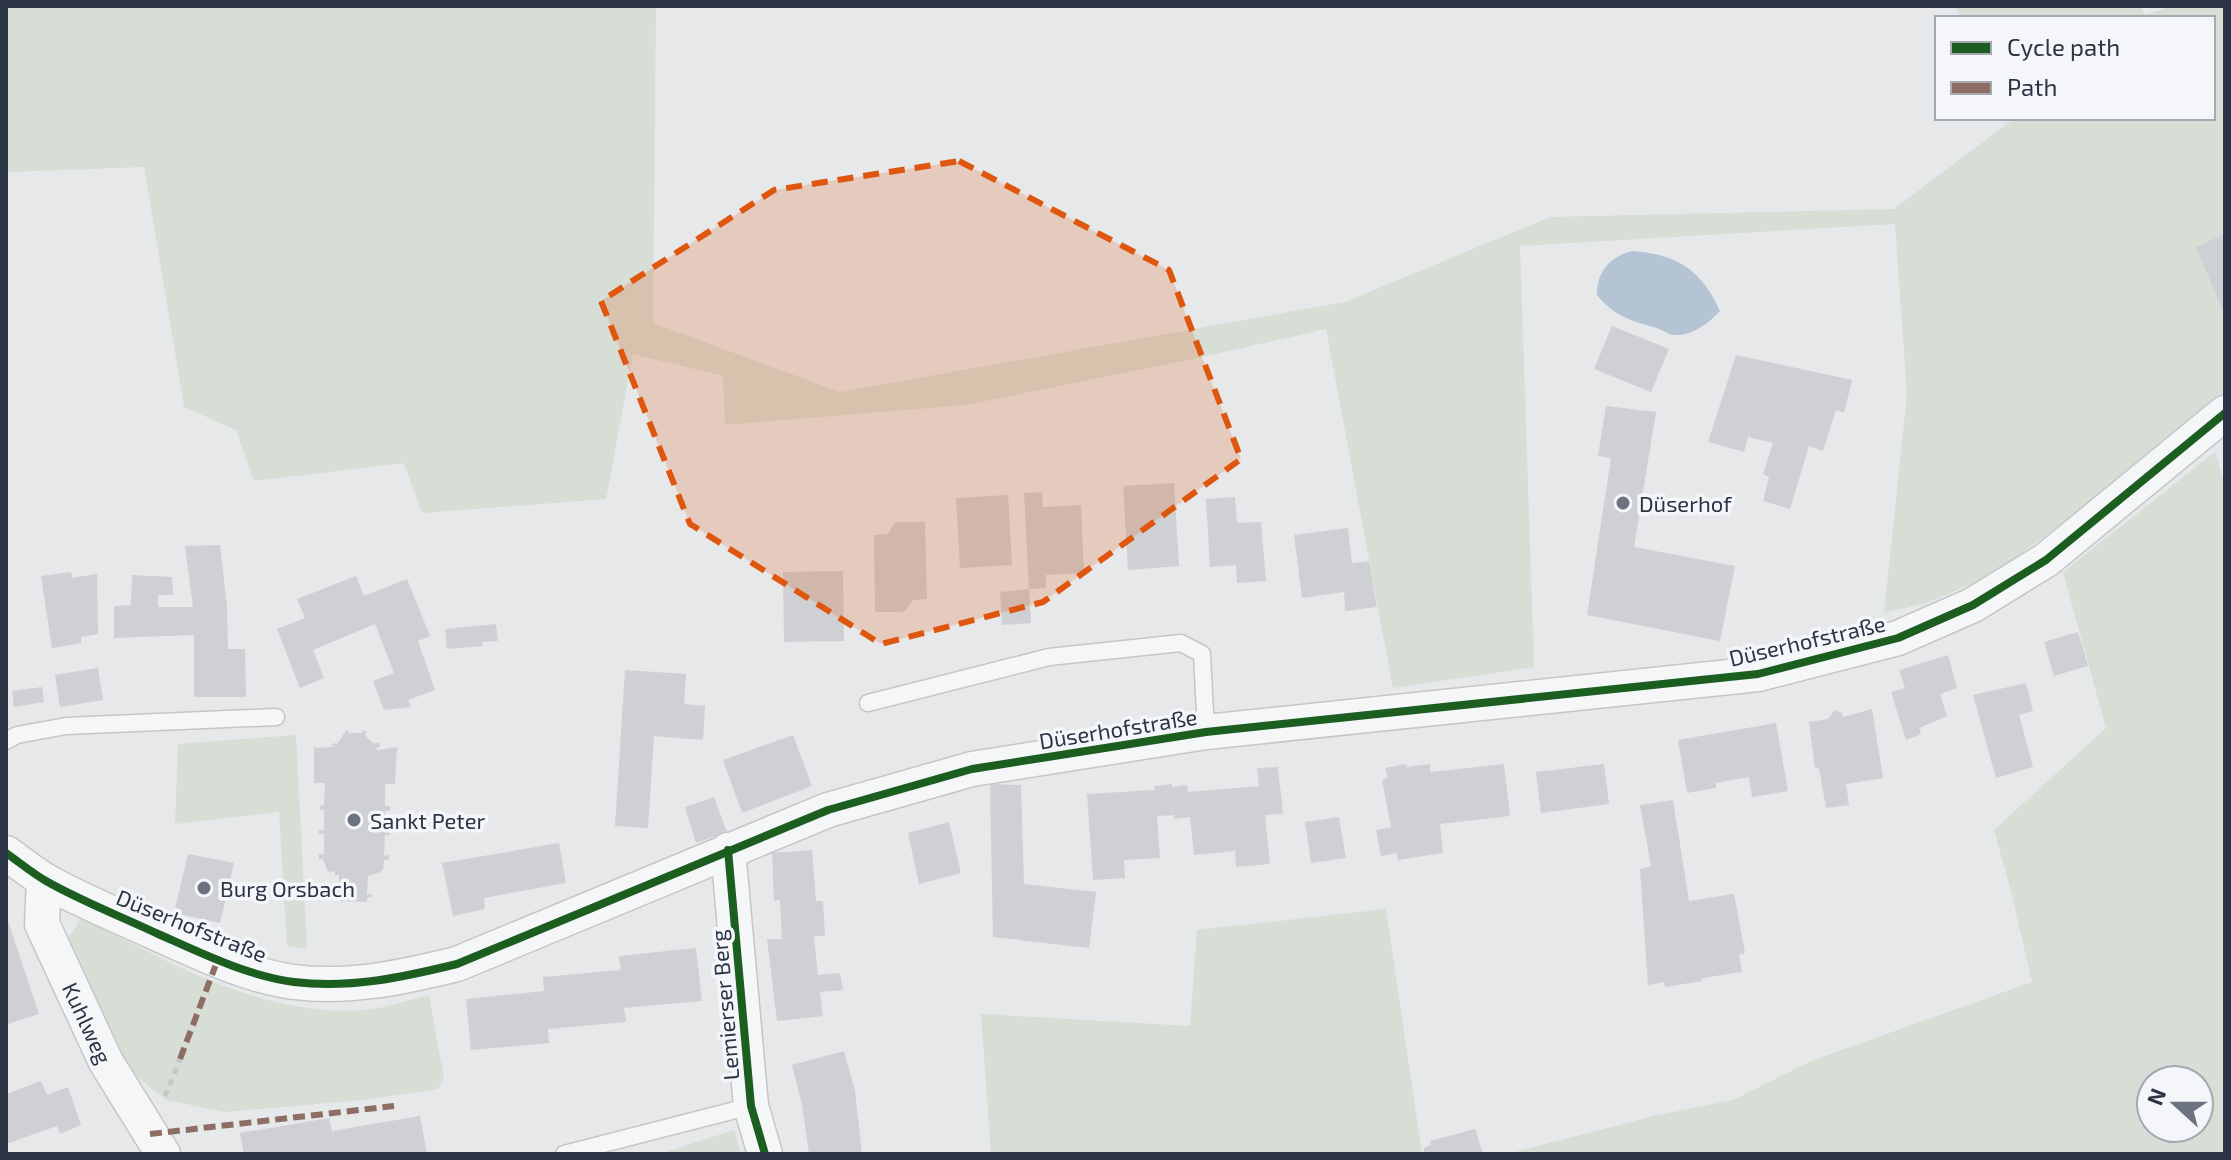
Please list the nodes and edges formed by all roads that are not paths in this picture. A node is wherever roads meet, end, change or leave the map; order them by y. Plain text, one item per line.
1 (2225, 413) edge
2 (868, 703) dead end
3 (276, 717) dead end
4 (1206, 732) junction
5 (6, 741) edge
6 (728, 850) junction
7 (6, 853) edge
8 (44, 881) junction
9 (751, 1106) junction
10 (163, 1154) edge
11 (564, 1154) edge
12 (765, 1154) edge

1 - 4 street, Düserhofstraße
2 - 4 lane, Düserhofstraße
3 - 5 lane
4 - 6 street, Düserhofstraße
6 - 8 street, Düserhofstraße
6 - 9 street, Lemierser Berg
7 - 8 street, Düserhofstraße
8 - 10 street, Kuhlweg
9 - 11 lane
9 - 12 street, Lemierser Berg

